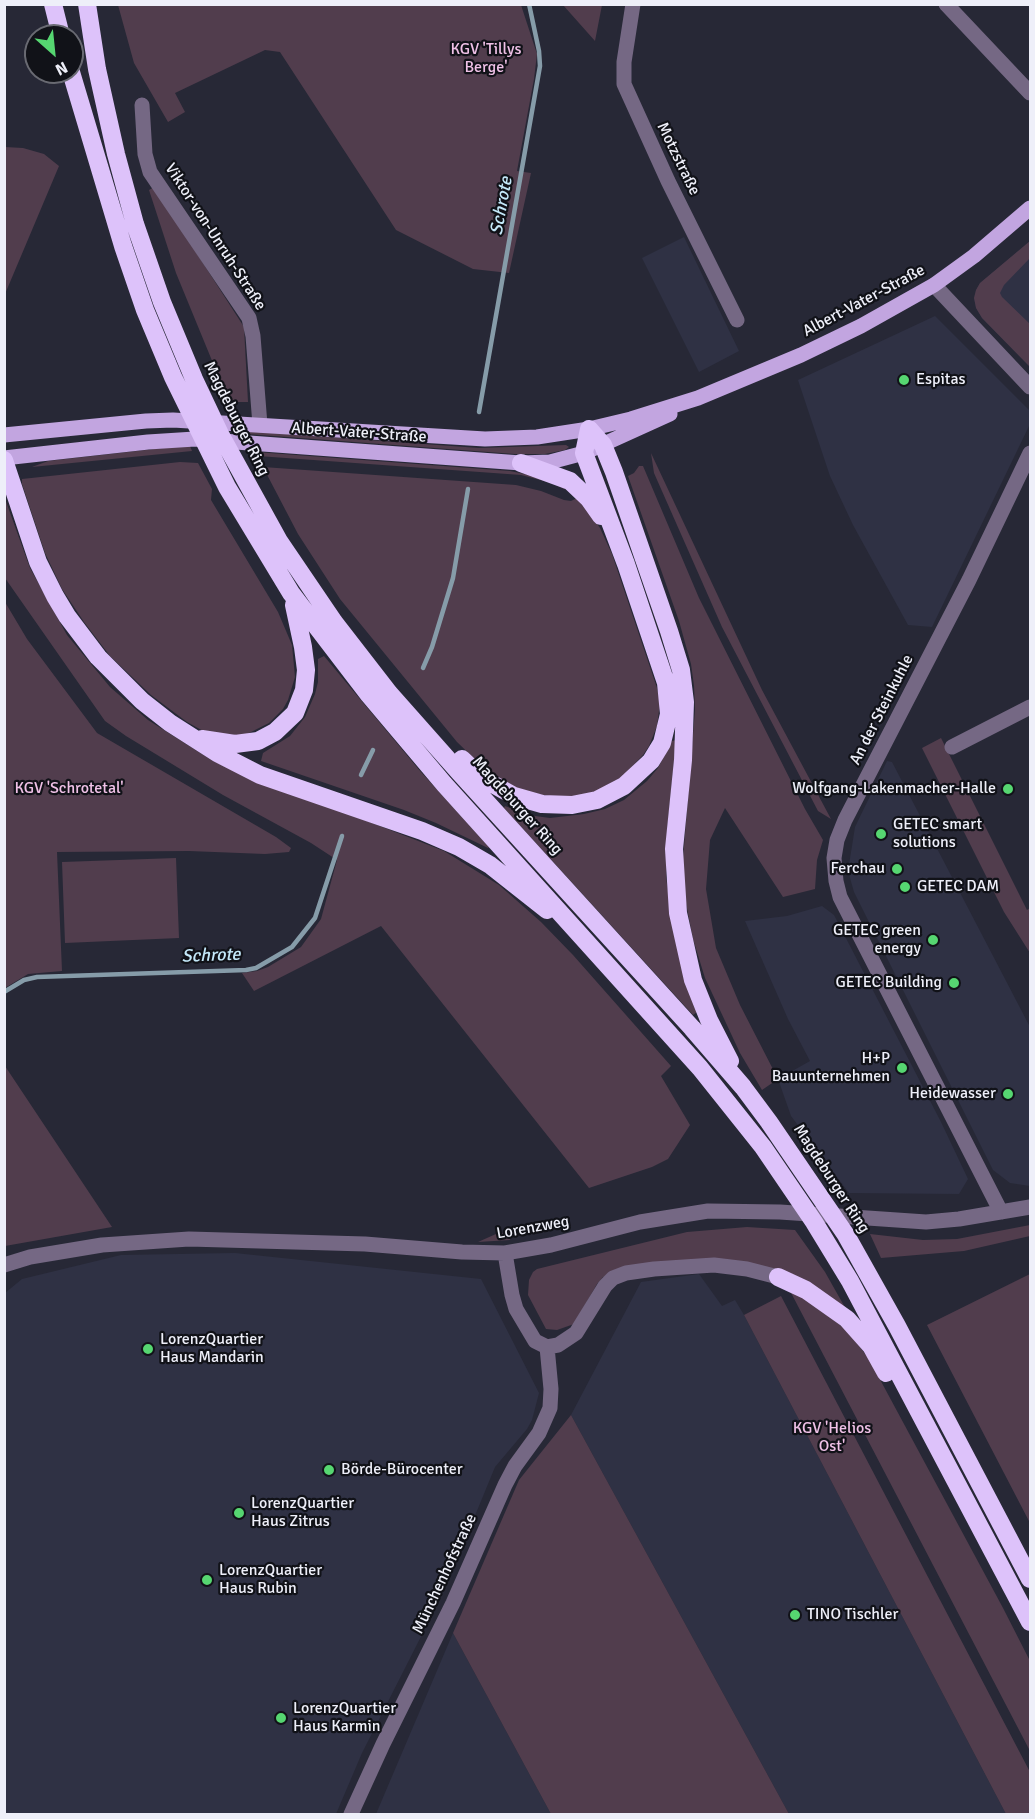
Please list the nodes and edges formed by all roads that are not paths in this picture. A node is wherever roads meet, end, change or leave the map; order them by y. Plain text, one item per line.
1 (53, 4) edge
2 (87, 4) edge
3 (633, 4) edge
4 (946, 4) edge
5 (58, 24) edge
6 (74, 84) edge
7 (1030, 93) edge
8 (142, 105) dead end
9 (1030, 208) edge
10 (934, 285) junction
11 (737, 320) dead end
12 (1030, 387) edge
13 (698, 398) junction
14 (260, 424) junction
15 (589, 429) junction
16 (4, 435) edge
17 (603, 446) junction
18 (584, 453) junction
19 (1030, 453) edge
20 (4, 459) edge
21 (521, 463) junction
22 (614, 535) junction
23 (291, 593) junction
24 (389, 693) junction
25 (1030, 707) edge
26 (191, 736) junction
27 (951, 747) dead end
28 (587, 942) junction
29 (743, 1088) junction
30 (1030, 1207) edge
31 (1001, 1212) junction
32 (505, 1253) junction
33 (4, 1265) edge
34 (778, 1276) joint
35 (547, 1347) junction
36 (941, 1451) junction
37 (1030, 1579) edge
38 (1030, 1622) edge
39 (351, 1815) edge

1 - 5 highway
2 - 24 highway, Magdeburger Ring
3 - 11 street, Motzstraße
4 - 7 street
6 - 23 highway
8 - 14 street, Viktor-von-Unruh-Straße
9 - 10 main road, Albert-Vater-Straße
10 - 12 street
10 - 13 main road, Albert-Vater-Straße
13 - 15 main road, Albert-Vater-Straße
13 - 17 main road, Albert-Vater-Straße
14 - 15 main road, Albert-Vater-Straße
14 - 16 main road, Albert-Vater-Straße
15 - 17 highway
15 - 18 highway
17 - 18 main road, Albert-Vater-Straße
17 - 29 highway
18 - 21 main road, Albert-Vater-Straße
18 - 22 highway
19 - 31 street, An der Steinkuhle
20 - 21 main road, Albert-Vater-Straße
20 - 26 highway
21 - 22 highway
22 - 24 highway
23 - 26 highway
23 - 28 highway
24 - 29 highway, Magdeburger Ring
25 - 27 street
26 - 28 highway
28 - 36 highway
29 - 37 highway, Magdeburger Ring
30 - 31 street, Lorenzweg
31 - 32 street, Lorenzweg
32 - 33 street, Lorenzweg
32 - 35 street
34 - 35 street
34 - 36 highway
35 - 39 street, Münchenhofstraße
36 - 38 highway

